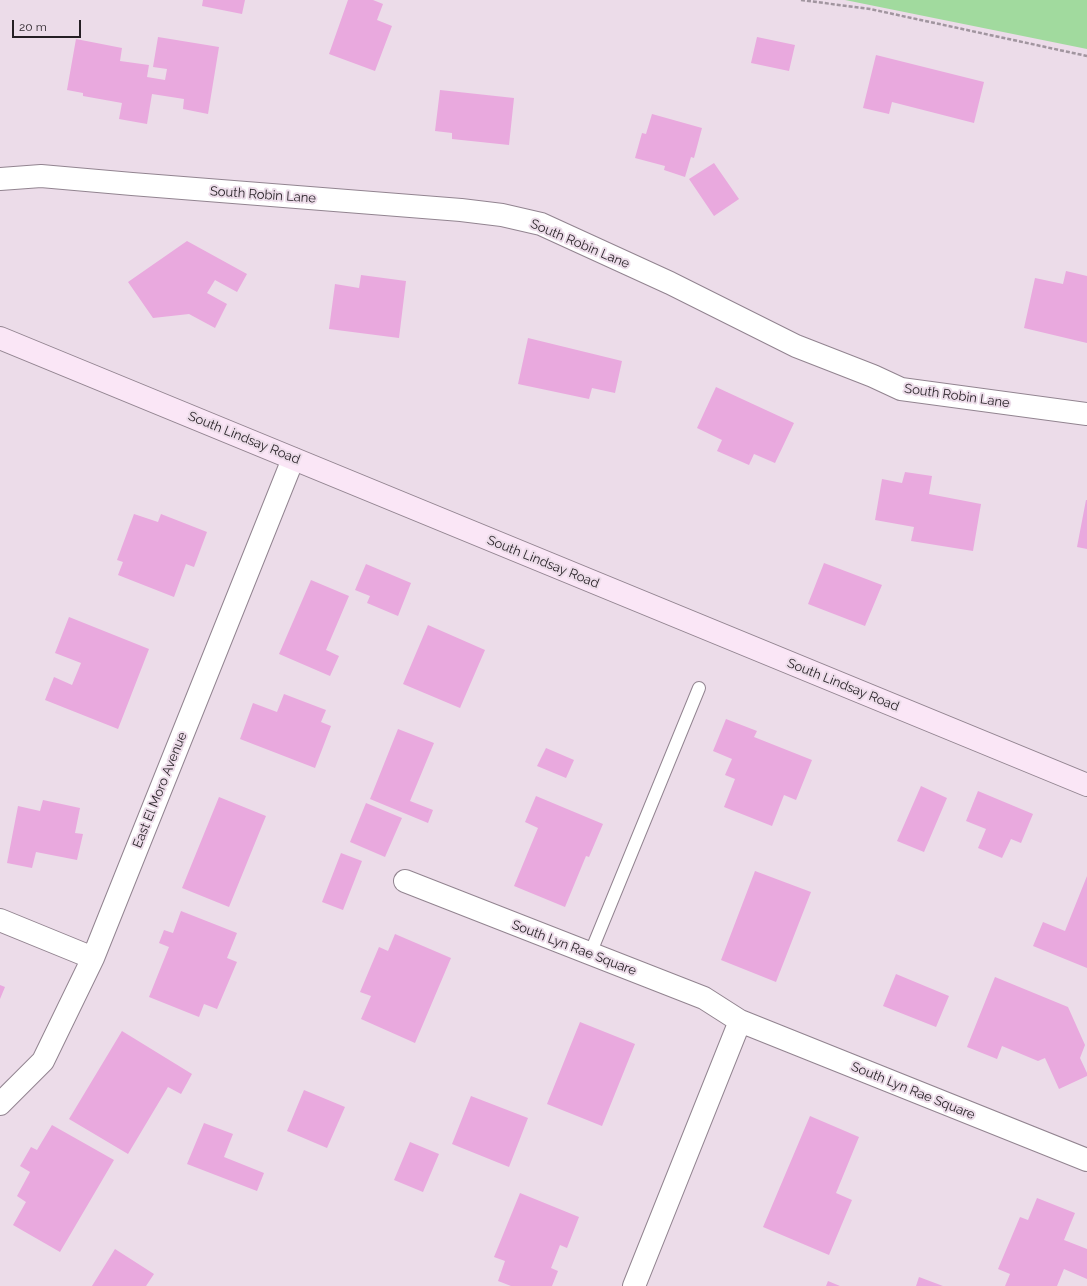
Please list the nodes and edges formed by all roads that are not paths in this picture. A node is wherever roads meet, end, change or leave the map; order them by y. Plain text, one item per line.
1 (0, 179) edge
2 (0, 338) edge
3 (1087, 414) edge
4 (293, 458) junction
5 (699, 688) dead end
6 (1087, 785) edge
7 (405, 881) dead end
8 (0, 920) edge
9 (590, 954) junction
10 (93, 958) junction
11 (740, 1021) junction
12 (0, 1104) edge
13 (1087, 1160) edge
14 (634, 1286) edge

1 - 3 street, South Robin Lane
2 - 4 main road, South Lindsay Road
4 - 6 main road, South Lindsay Road
4 - 10 street, East El Moro Avenue
5 - 9 lane
7 - 9 street, South Lyn Rae Square
8 - 10 street
9 - 11 street, South Lyn Rae Square
10 - 12 street, East El Moro Avenue
11 - 13 street, South Lyn Rae Square
11 - 14 street

